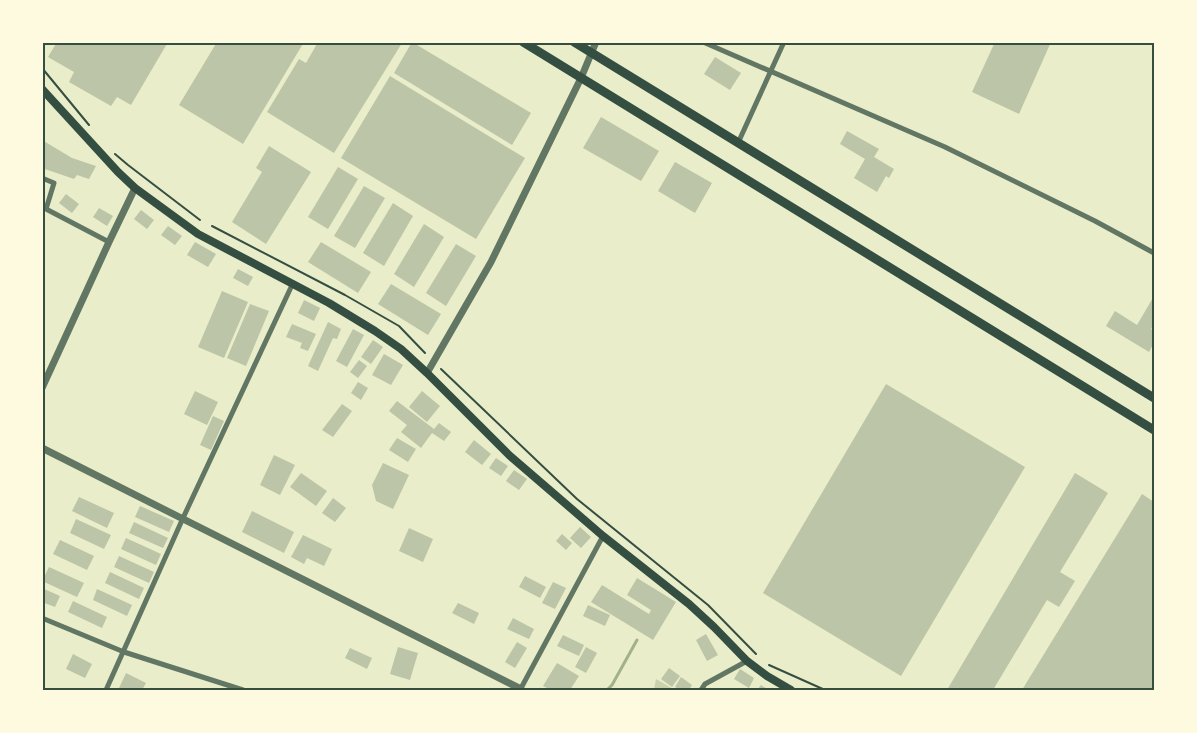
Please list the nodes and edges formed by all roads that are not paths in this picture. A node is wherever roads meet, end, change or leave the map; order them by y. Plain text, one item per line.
1 (522, 42) edge
2 (574, 42) edge
3 (596, 42) edge
4 (703, 42) edge
5 (784, 42) edge
6 (592, 53) junction
7 (772, 72) junction
8 (581, 78) junction
9 (42, 89) edge
10 (738, 143) junction
11 (42, 178) edge
12 (135, 188) junction
13 (109, 242) junction
14 (1154, 253) edge
15 (293, 284) junction
16 (427, 373) junction
17 (42, 388) edge
18 (1154, 398) edge
19 (1154, 430) edge
20 (42, 448) edge
21 (183, 518) junction
22 (603, 536) junction
23 (42, 618) edge
24 (124, 652) junction
25 (747, 661) junction
26 (106, 690) edge
27 (243, 690) edge
28 (521, 690) edge
29 (701, 690) edge
30 (791, 690) edge

1 - 8 highway
2 - 6 highway
3 - 6 street
4 - 7 street
5 - 7 street
6 - 8 street
6 - 10 highway
7 - 10 street
7 - 14 street
8 - 16 street
8 - 19 highway
9 - 12 main road
10 - 18 highway
11 - 13 street
12 - 13 street
12 - 15 main road
13 - 17 street
15 - 16 main road
15 - 21 street
16 - 22 main road
20 - 21 street
21 - 24 street
21 - 28 street
22 - 25 main road
22 - 28 street
23 - 24 street
24 - 26 street
24 - 27 street
25 - 29 street
25 - 30 main road

